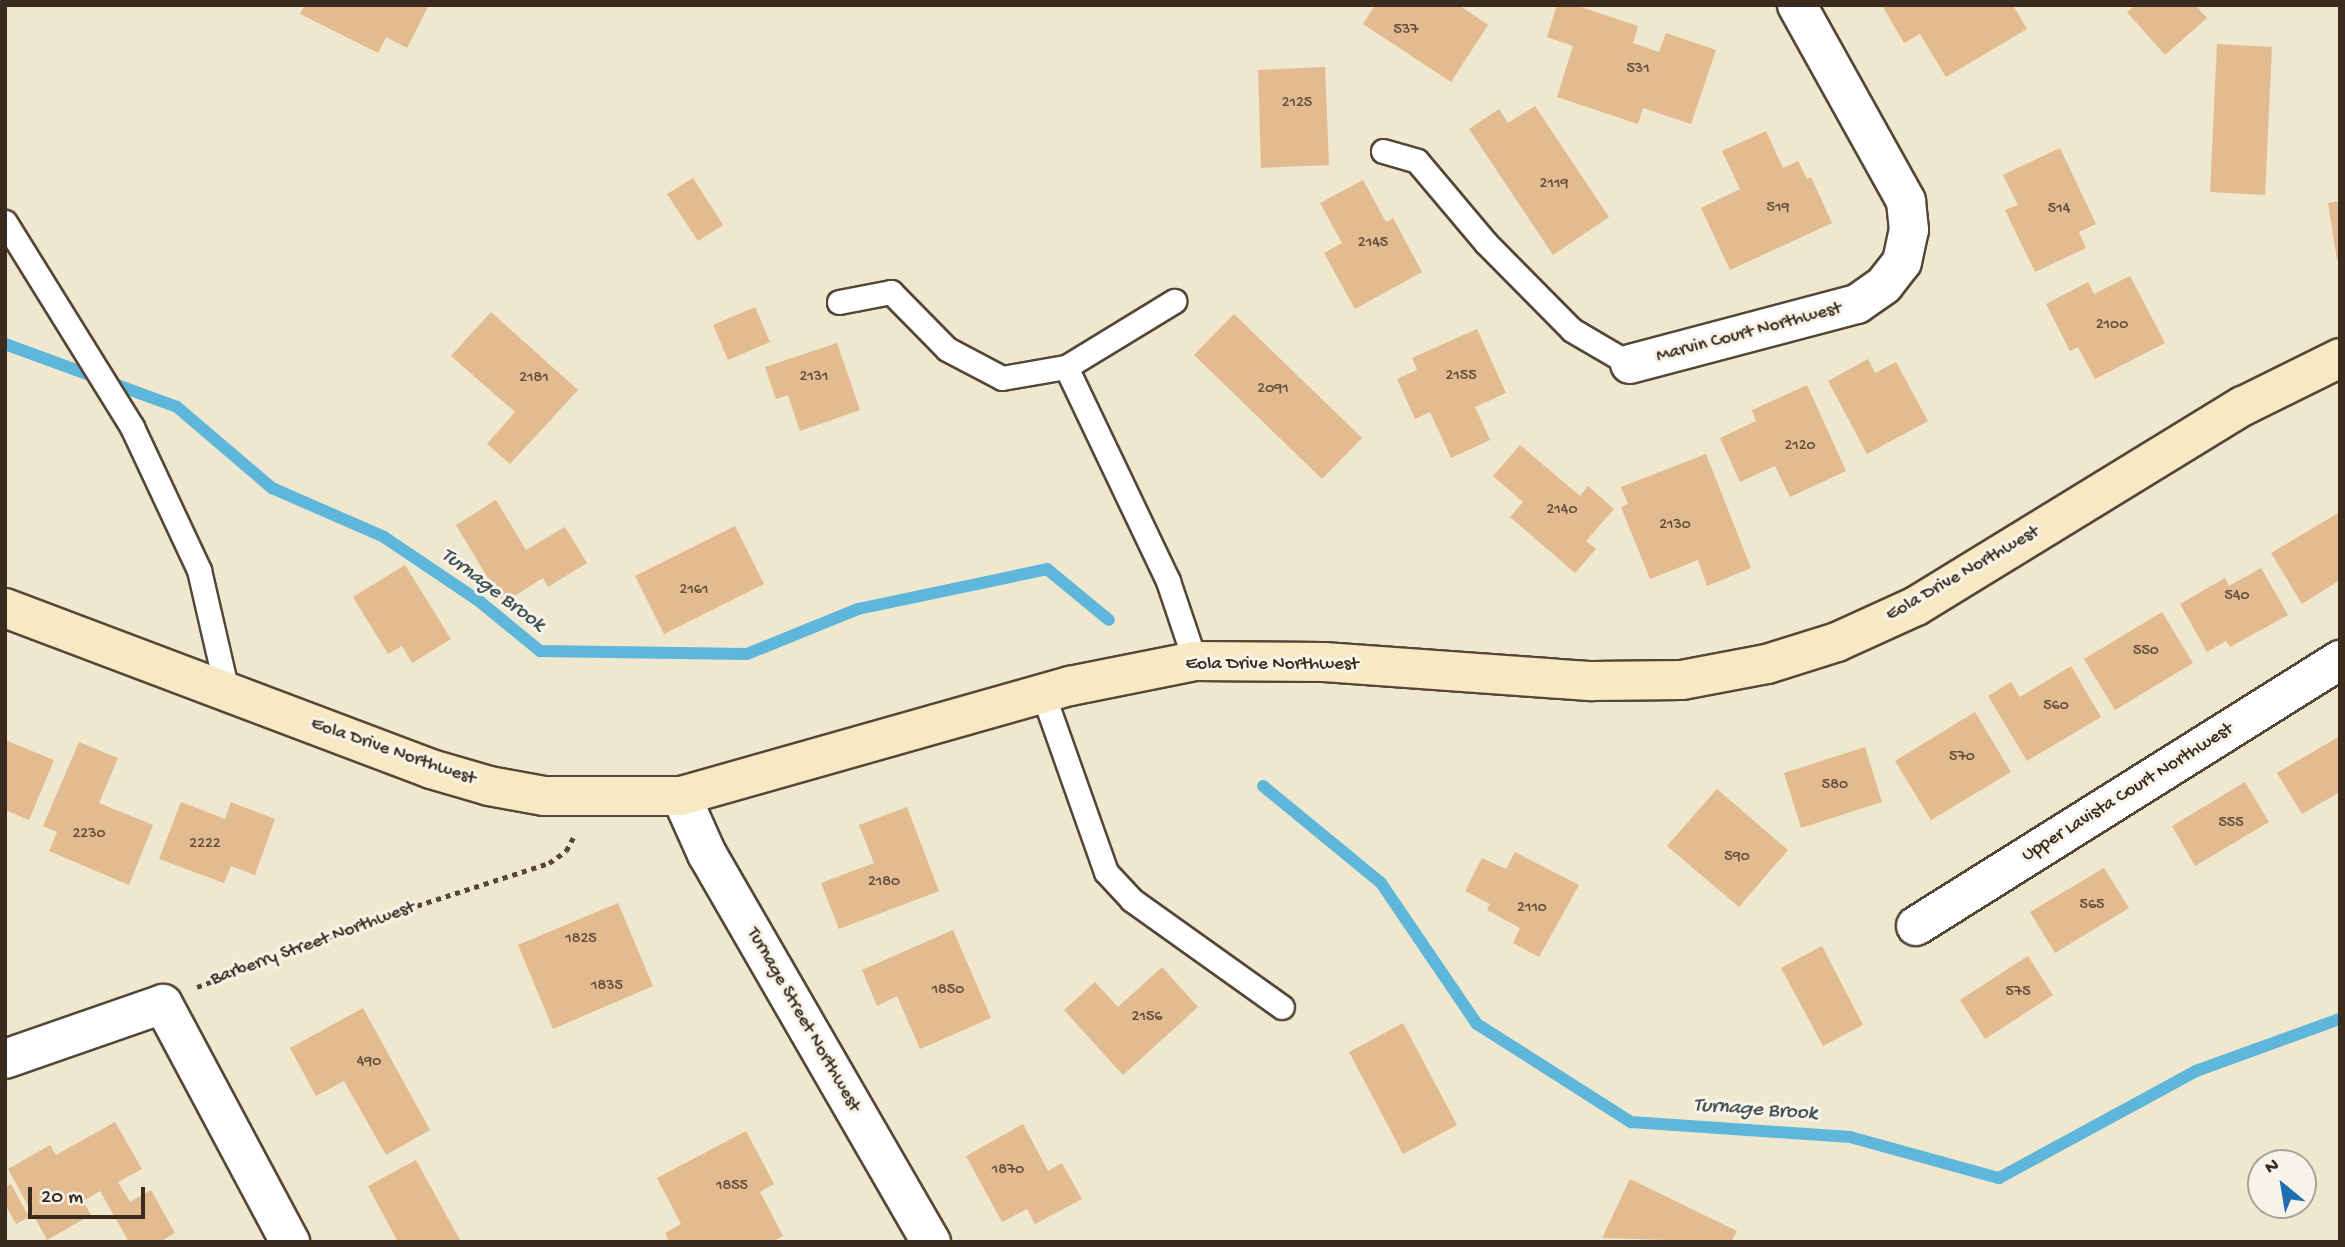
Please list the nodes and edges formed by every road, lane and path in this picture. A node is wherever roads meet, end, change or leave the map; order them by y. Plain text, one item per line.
1 (1797, 5) edge
2 (1383, 151) dead end
3 (5, 222) edge
4 (1174, 301) dead end
5 (839, 302) dead end
6 (2340, 358) edge
7 (1630, 364) joint
8 (1066, 367) junction
9 (5, 608) edge
10 (2340, 660) edge
11 (1195, 661) junction
12 (227, 691) junction
13 (1043, 694) junction
14 (681, 796) junction
15 (594, 798) junction
16 (1916, 926) dead end
17 (163, 1004) junction
18 (1282, 1007) dead end
19 (5, 1059) edge
20 (290, 1242) edge
21 (931, 1242) edge

1 - 7 street, Marvin Court Northwest
2 - 7 lane
3 - 12 lane
4 - 8 lane
5 - 8 lane
6 - 11 main road, Eola Drive Northwest
8 - 11 lane
9 - 12 main road, Eola Drive Northwest
10 - 16 street, Upper Lavista Court Northwest
11 - 13 main road, Eola Drive Northwest
12 - 15 main road, Eola Drive Northwest
13 - 14 main road, Eola Drive Northwest
13 - 18 lane
14 - 15 main road, Eola Drive Northwest
14 - 21 street, Turnage Street Northwest
15 - 17 path, Barberry Street Northwest
17 - 19 street
17 - 20 street

